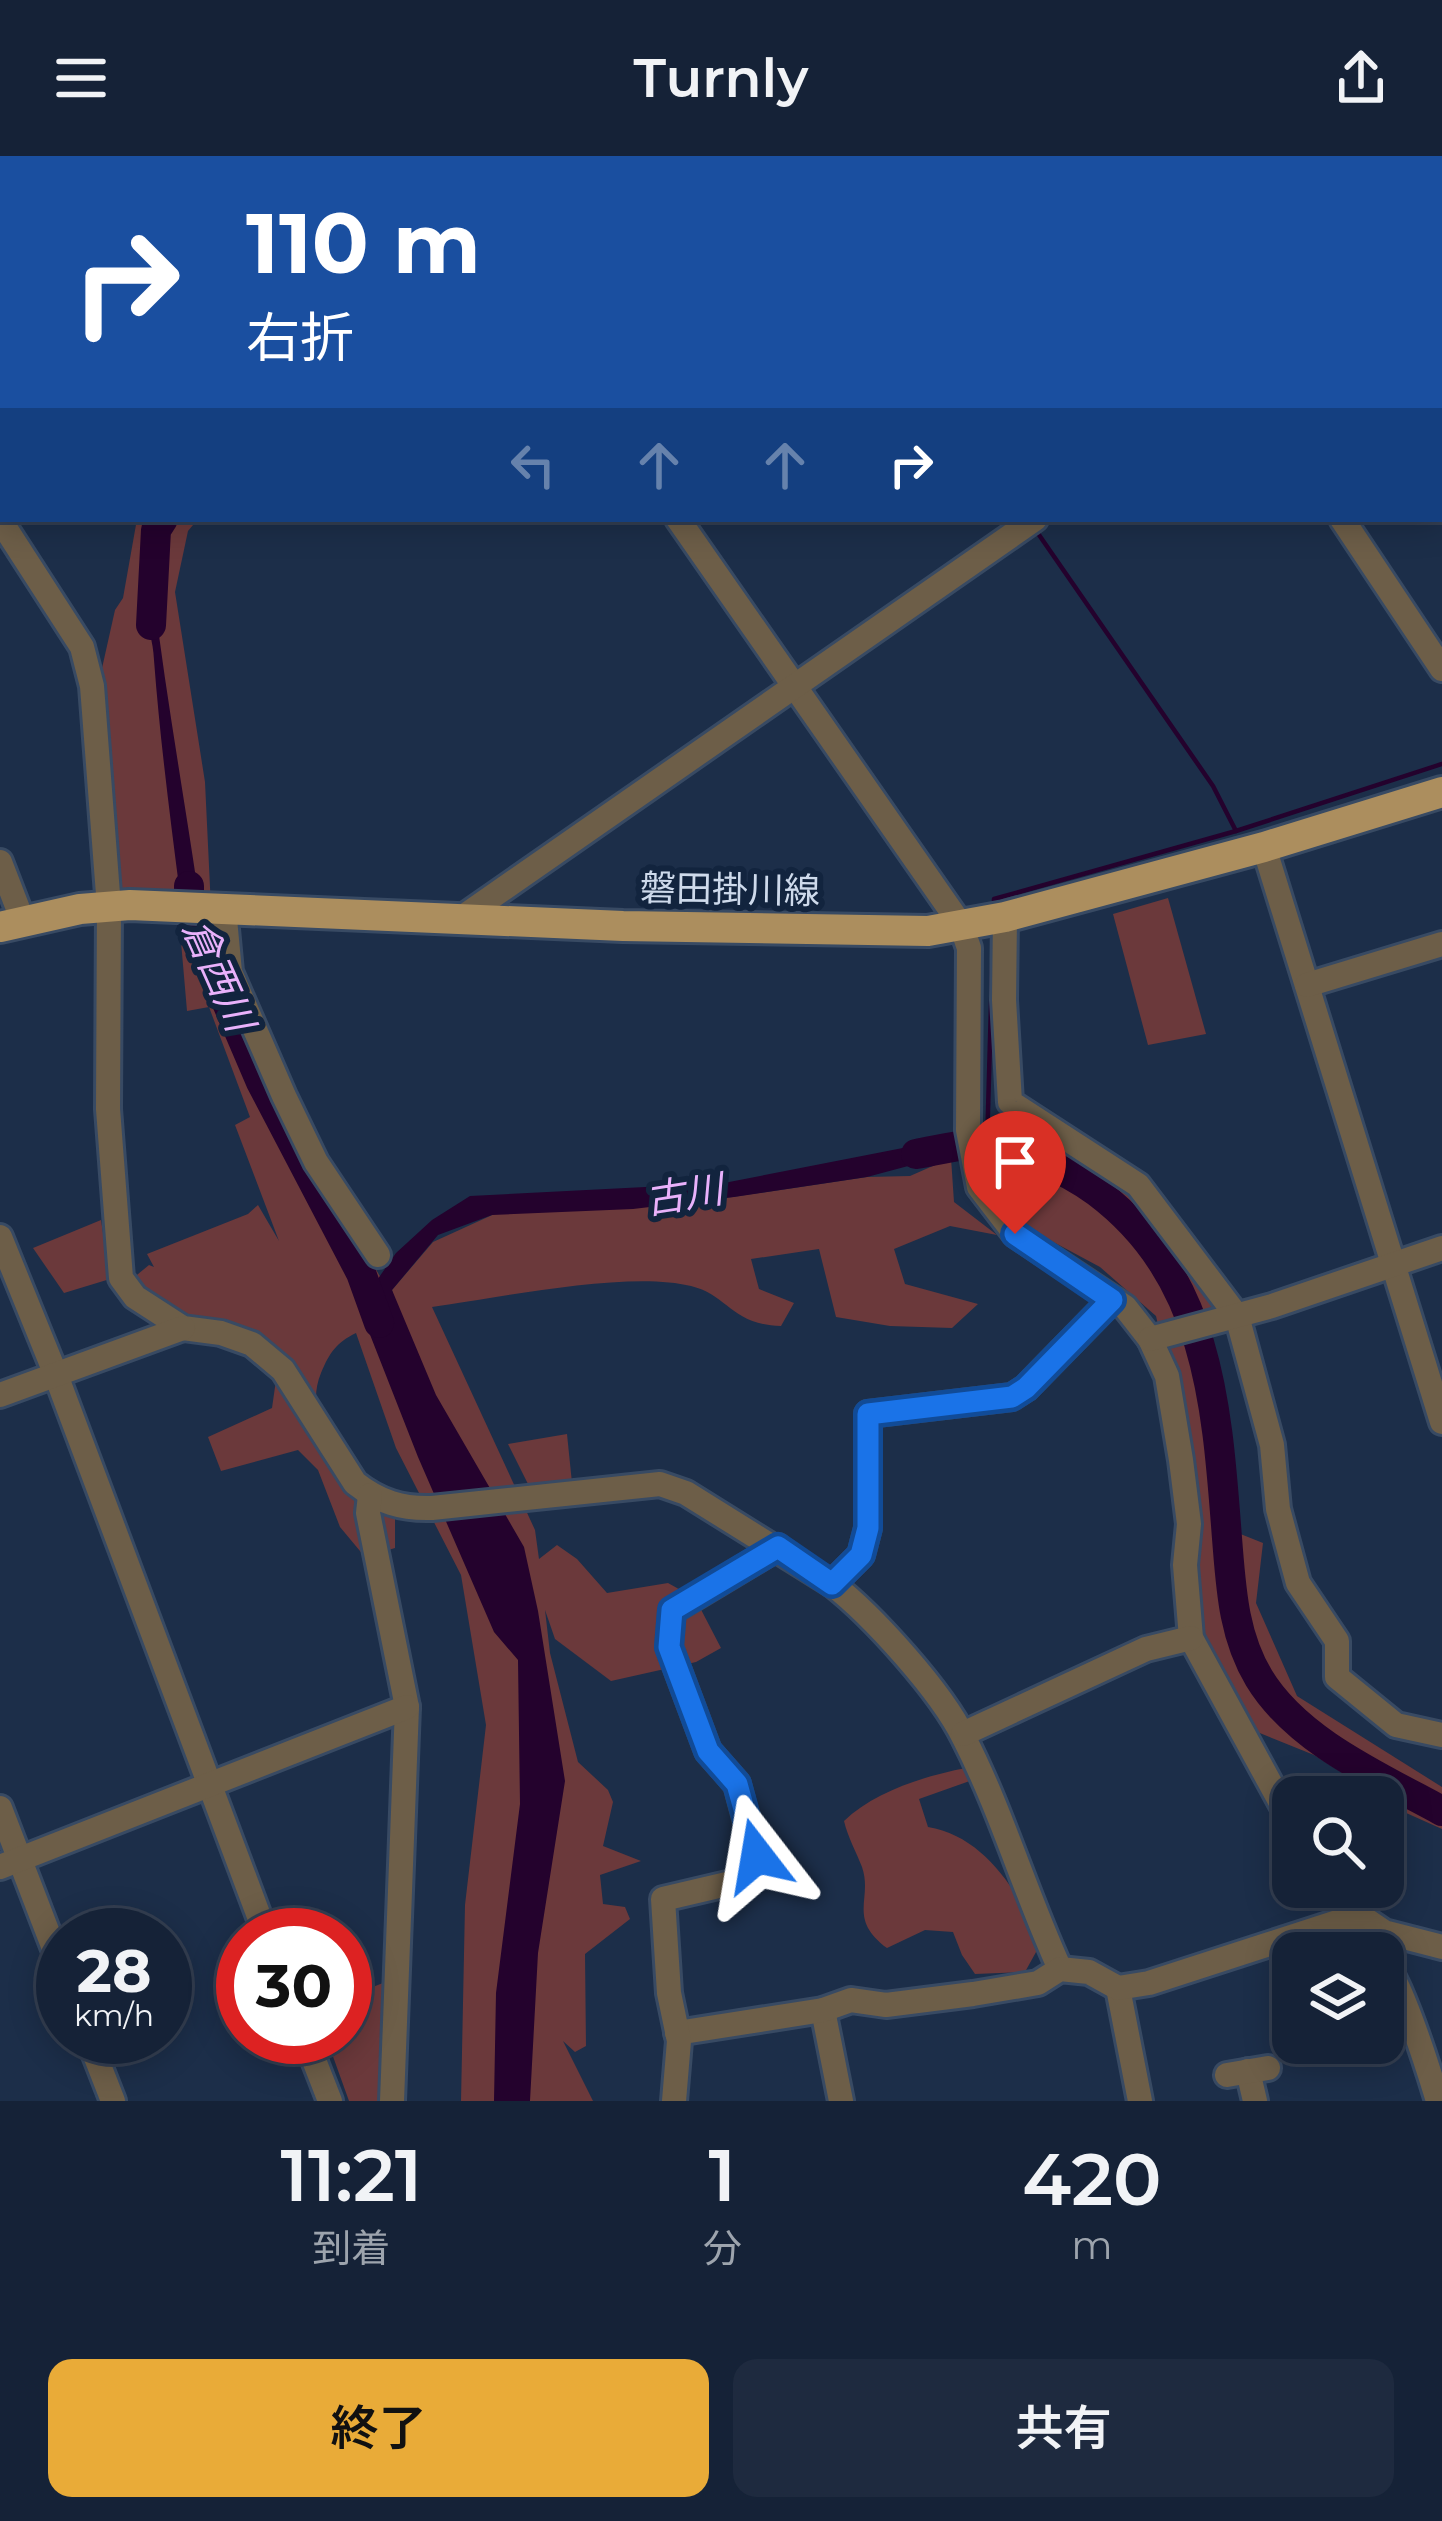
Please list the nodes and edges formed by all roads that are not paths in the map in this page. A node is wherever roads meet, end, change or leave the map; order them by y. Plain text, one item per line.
1 (1, 522) edge
2 (680, 522) edge
3 (1031, 522) edge
4 (1344, 522) edge
5 (1442, 670) edge
6 (794, 687) junction
7 (1442, 792) edge
8 (1264, 847) junction
9 (0, 862) edge
10 (109, 907) junction
11 (224, 908) junction
12 (1005, 917) junction
13 (460, 919) junction
14 (11, 923) edge
15 (962, 925) junction
16 (1442, 944) edge
17 (1307, 986) junction
18 (0, 1238) edge
19 (1442, 1249) edge
20 (378, 1255) dead end
21 (1392, 1264) junction
22 (1112, 1300) junction
23 (1237, 1316) junction
24 (183, 1328) junction
25 (1154, 1337) junction
26 (56, 1375) junction
27 (0, 1395) edge
28 (1442, 1422) edge
29 (370, 1495) junction
30 (778, 1547) junction
31 (832, 1584) junction
32 (1191, 1638) junction
33 (407, 1707) junction
34 (963, 1734) junction
35 (1442, 1735) edge
36 (209, 1785) junction
37 (1272, 1786) edge
38 (0, 1808) edge
39 (10, 1863) edge
40 (256, 1908) edge
41 (1354, 1908) edge
42 (1359, 1915) junction
43 (36, 1916) edge
44 (1442, 1947) edge
45 (1060, 1969) junction
46 (1118, 1988) junction
47 (823, 2010) junction
48 (677, 2033) junction
49 (99, 2064) edge
50 (315, 2064) edge
51 (1248, 2071) dead end
52 (113, 2101) edge
53 (329, 2101) edge
54 (392, 2101) edge
55 (674, 2101) edge
56 (841, 2101) edge
57 (1140, 2101) edge
58 (1255, 2101) edge
59 (1438, 2101) edge

1 - 10 street
2 - 6 street
3 - 6 street
4 - 5 street
6 - 13 street
6 - 15 street
7 - 8 main road, 磐田掛川線
8 - 12 main road, 磐田掛川線
8 - 17 street
9 - 14 street
10 - 11 main road, 磐田掛川線
10 - 14 main road, 磐田掛川線
10 - 24 street
11 - 13 main road, 磐田掛川線
11 - 20 street
12 - 15 main road, 磐田掛川線
12 - 23 street
13 - 15 main road, 磐田掛川線
15 - 22 street
16 - 17 street
17 - 21 street
18 - 26 street
19 - 21 street
21 - 23 street
21 - 28 street
22 - 25 street
22 - 31 street
23 - 25 street
23 - 35 street
24 - 26 street
24 - 29 street
25 - 32 street
26 - 27 street
26 - 36 street
29 - 30 street
29 - 33 street
30 - 31 street
30 - 48 street
31 - 34 street
32 - 34 street
32 - 37 street
33 - 36 street
33 - 54 street
34 - 45 street
36 - 39 street
36 - 40 street
38 - 39 street
39 - 43 street
41 - 42 street
42 - 44 street
42 - 46 street
42 - 59 street
45 - 46 street
45 - 47 street
46 - 57 street
47 - 48 street
47 - 56 street
48 - 55 street
49 - 52 street
50 - 53 street
51 - 58 street

